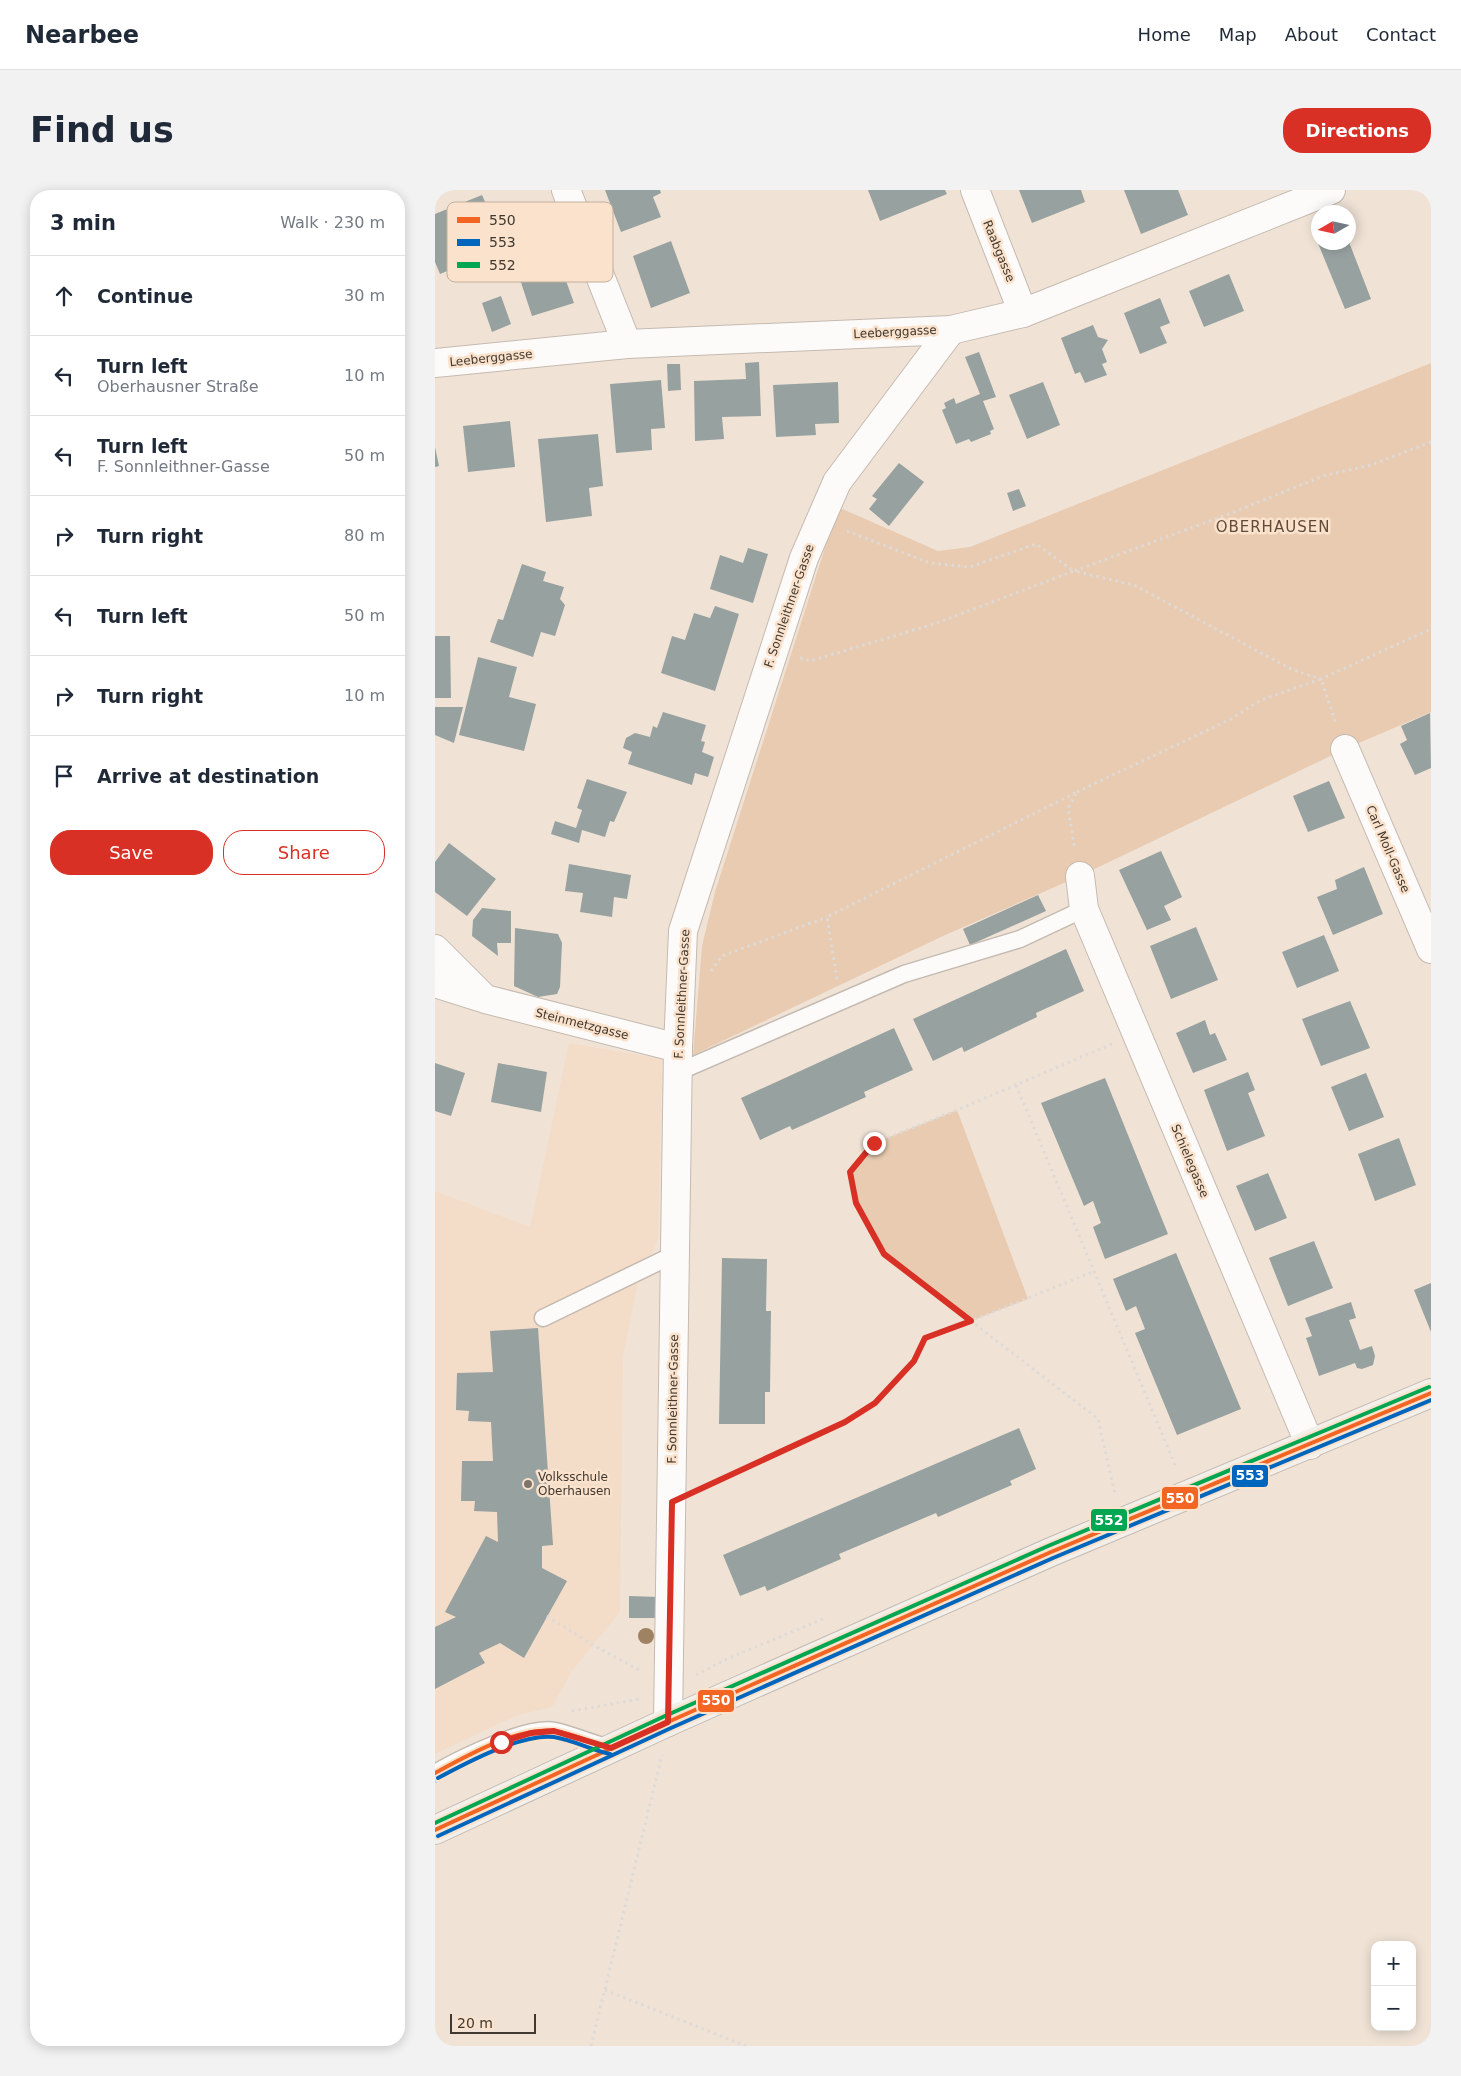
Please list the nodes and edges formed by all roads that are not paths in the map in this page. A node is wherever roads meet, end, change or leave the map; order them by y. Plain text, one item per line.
1 (566, 190) edge
2 (975, 190) edge
3 (1331, 190) edge
4 (571, 202) edge
5 (602, 282) edge
6 (1023, 313) junction
7 (951, 330) junction
8 (627, 344) junction
9 (435, 364) edge
10 (1345, 749) road end
11 (1080, 876) road end
12 (1084, 909) junction
13 (435, 949) edge
14 (1431, 949) edge
15 (435, 983) edge
16 (485, 999) junction
17 (678, 1060) junction
18 (675, 1254) junction
19 (543, 1318) dead end
20 (1431, 1393) edge
21 (1310, 1444) junction
22 (668, 1722) junction
23 (611, 1748) junction
24 (435, 1773) edge
25 (435, 1830) edge

1 - 4 street
2 - 6 street, Raabgasse
3 - 6 street, Leeberggasse
5 - 8 street
6 - 7 street, Leeberggasse
7 - 8 street, Leeberggasse
7 - 17 street, F. Sonnleithner-Gasse
8 - 9 street, Leeberggasse
10 - 14 street, Carl Moll-Gasse
11 - 12 street, Schielegasse
12 - 17 lane
12 - 21 street, Schielegasse
13 - 16 street
15 - 16 street, Steinmetzgasse
16 - 17 street, Steinmetzgasse
17 - 18 street, F. Sonnleithner-Gasse
18 - 19 lane
18 - 22 street, F. Sonnleithner-Gasse
20 - 21 street
21 - 22 street
22 - 23 street
23 - 24 lane
23 - 25 street

